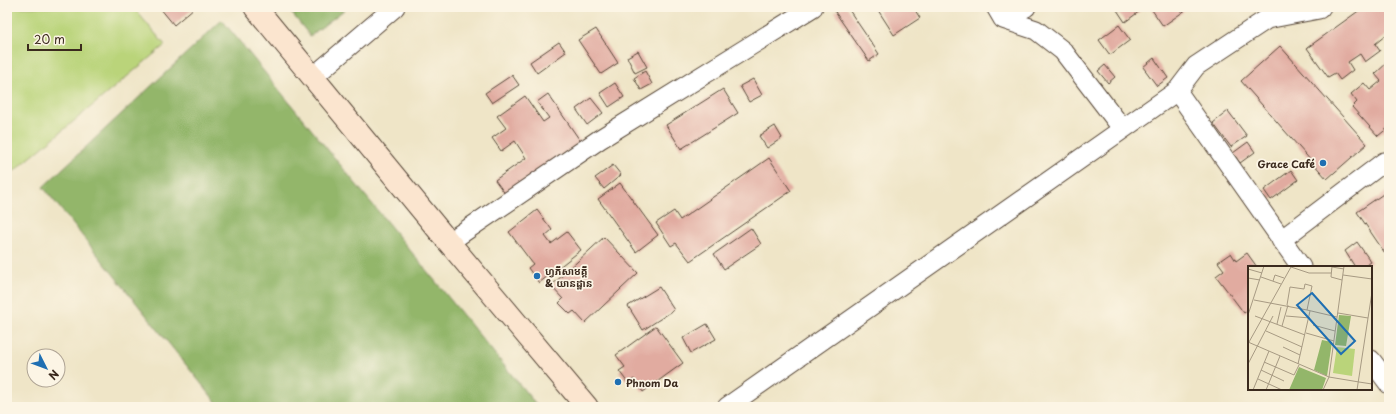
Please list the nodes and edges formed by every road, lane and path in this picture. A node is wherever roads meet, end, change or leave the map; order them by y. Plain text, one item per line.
1 (255, 7) edge
2 (395, 7) edge
3 (813, 7) edge
4 (1026, 7) edge
5 (1321, 7) edge
6 (1000, 13) edge
7 (313, 77) junction
8 (1177, 91) junction
9 (1122, 128) junction
10 (1384, 162) dead end
11 (1281, 240) junction
12 (449, 242) junction
13 (1300, 266) edge
14 (1372, 361) edge
15 (1389, 384) edge
16 (587, 407) edge
17 (727, 407) edge

1 - 7 main road
2 - 7 street
3 - 12 street
4 - 6 street
5 - 8 street
6 - 9 street
7 - 12 main road
8 - 9 street
8 - 11 street
9 - 17 street
10 - 11 street
11 - 13 street
12 - 16 main road
14 - 15 street

